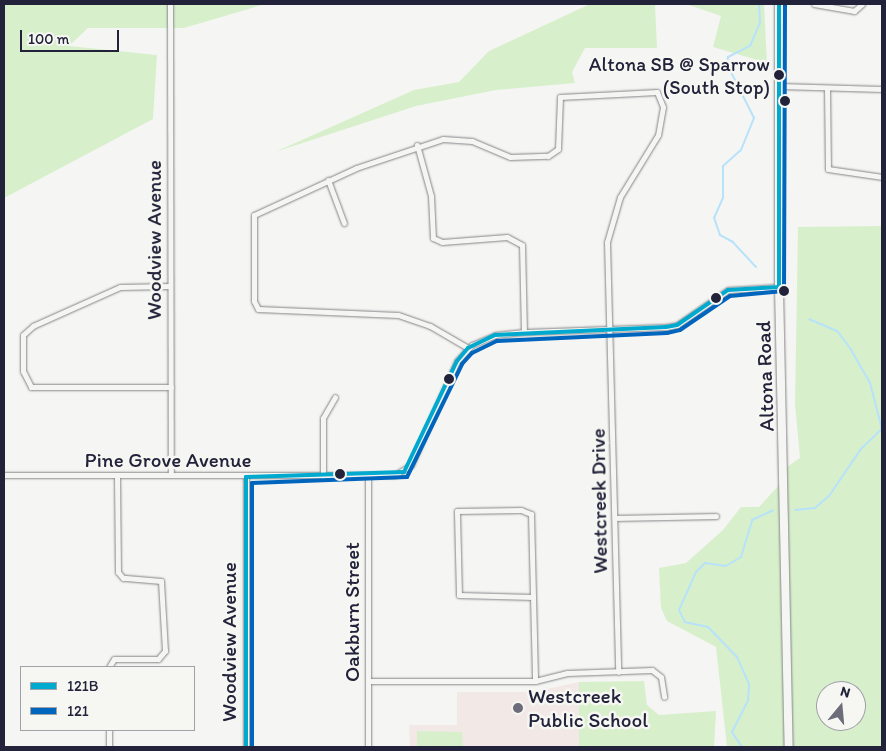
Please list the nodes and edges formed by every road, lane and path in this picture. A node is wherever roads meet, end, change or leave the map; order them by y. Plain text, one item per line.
1 (170, 4) edge
2 (779, 4) edge
3 (814, 4) edge
4 (862, 4) edge
5 (780, 86) junction
6 (827, 88) junction
7 (882, 89) edge
8 (417, 145) junction
9 (882, 177) edge
10 (328, 180) junction
11 (344, 223) dead end
12 (170, 286) junction
13 (779, 287) junction
14 (610, 330) junction
15 (524, 332) junction
16 (468, 348) junction
17 (171, 387) junction
18 (335, 397) dead end
19 (4, 475) edge
20 (118, 476) junction
21 (171, 476) junction
22 (323, 476) junction
23 (368, 476) junction
24 (246, 477) junction
25 (716, 516) dead end
26 (616, 518) junction
27 (533, 597) junction
28 (110, 666) edge
29 (618, 672) junction
30 (368, 681) junction
31 (535, 681) junction
32 (664, 697) dead end
33 (109, 731) edge
34 (109, 747) edge
35 (246, 747) edge
36 (368, 747) edge
37 (790, 747) edge

1 - 12 street, Woodview Avenue
2 - 5 main road, Altona Road
3 - 4 street
5 - 6 street
5 - 13 main road, Altona Road
6 - 7 street
6 - 9 street
8 - 10 street
8 - 14 street, Westcreek Drive
8 - 15 street
10 - 11 street
10 - 16 street
12 - 17 street, Woodview Avenue
12 - 17 street
13 - 14 street, Pine Grove Avenue
13 - 37 main road, Altona Road
14 - 15 street, Pine Grove Avenue
14 - 26 street, Westcreek Drive
15 - 16 street, Pine Grove Avenue
16 - 23 street, Pine Grove Avenue
17 - 21 street, Woodview Avenue
18 - 22 street
19 - 20 street, Pine Grove Avenue
20 - 21 street, Pine Grove Avenue
20 - 28 street
21 - 24 street, Pine Grove Avenue
22 - 23 street, Pine Grove Avenue
22 - 24 street, Pine Grove Avenue
23 - 30 street, Oakburn Street
24 - 35 street, Woodview Avenue
25 - 26 street
26 - 29 street, Westcreek Drive
27 - 27 street
27 - 31 street
29 - 31 street
29 - 32 street
30 - 31 street
30 - 36 street, Oakburn Street
33 - 34 street

